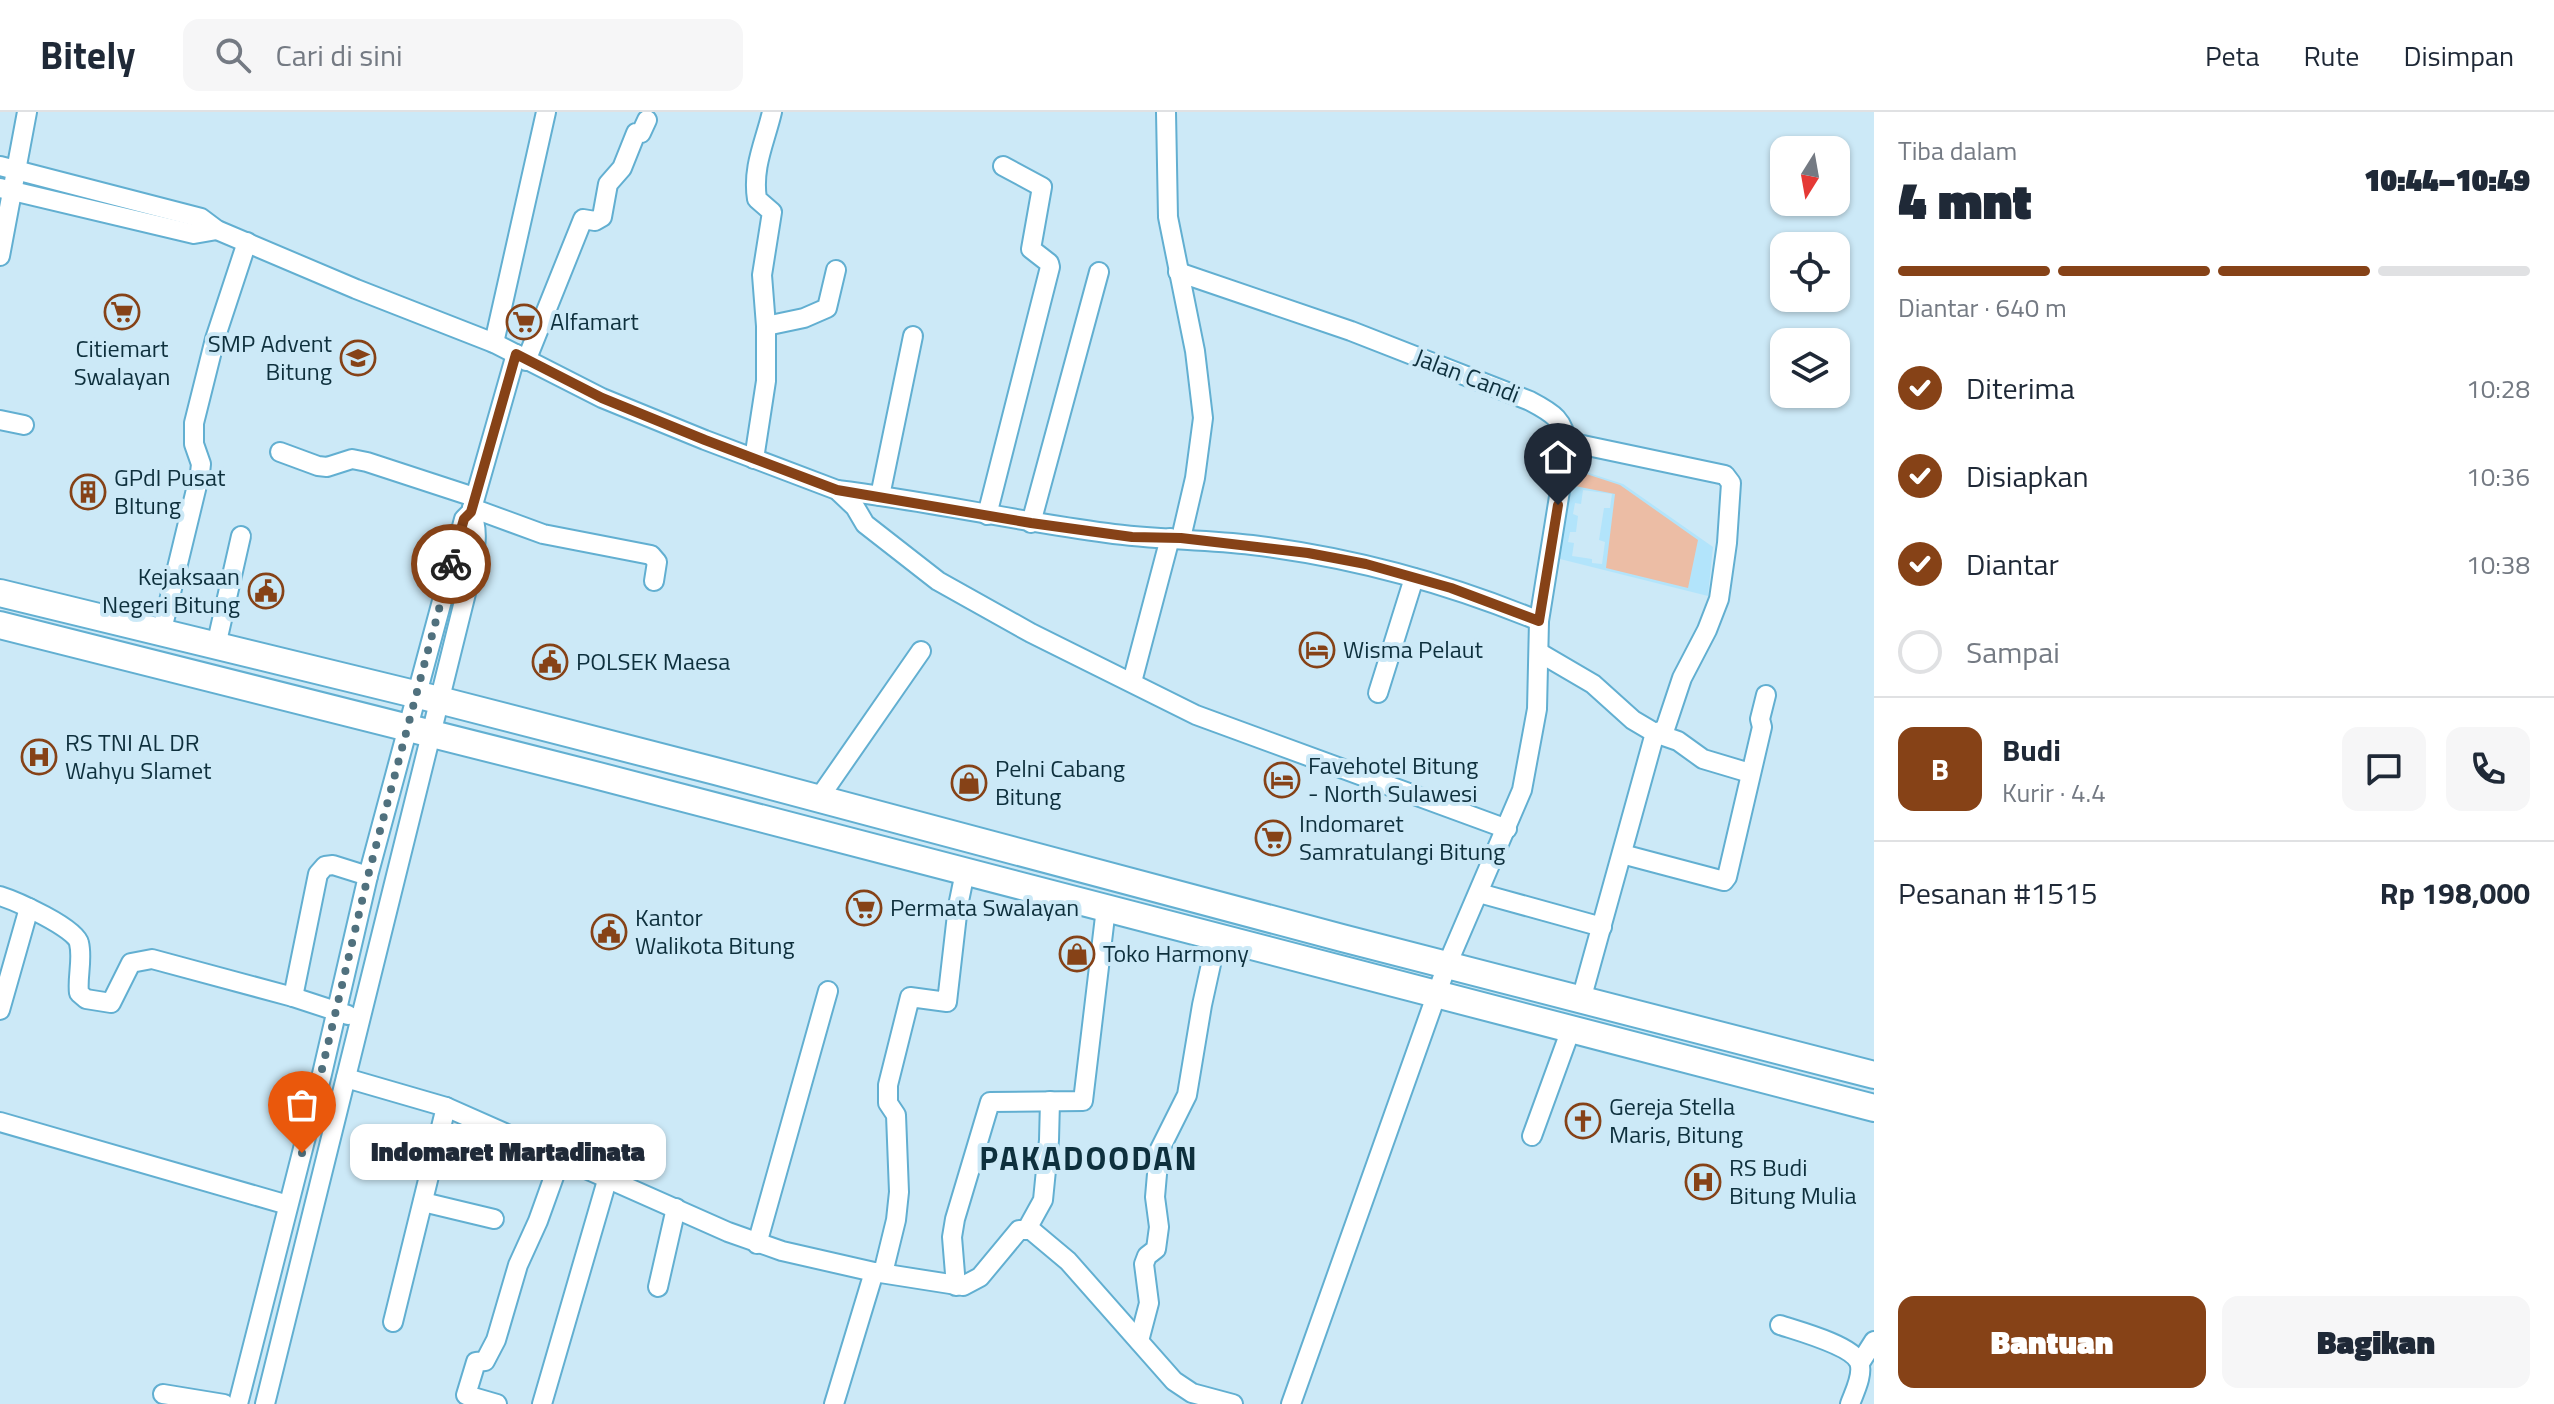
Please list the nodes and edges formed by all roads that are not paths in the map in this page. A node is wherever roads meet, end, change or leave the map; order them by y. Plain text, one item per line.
1 (27, 112) edge
2 (546, 112) edge
3 (772, 112) edge
4 (1166, 112) edge
5 (647, 120) dead end
6 (1003, 166) dead end
7 (9, 168) edge
8 (7, 190) edge
9 (217, 230) junction
10 (247, 242) junction
11 (0, 256) edge
12 (836, 270) dead end
13 (1099, 272) dead end
14 (1178, 272) junction
15 (766, 326) junction
16 (913, 336) dead end
17 (494, 343) junction
18 (521, 358) junction
19 (0, 420) edge
20 (24, 425) dead end
21 (1567, 447) junction
22 (280, 452) dead end
23 (754, 459) junction
24 (837, 490) junction
25 (880, 496) junction
26 (472, 506) junction
27 (987, 515) junction
28 (1031, 523) junction
29 (241, 536) dead end
30 (1175, 538) junction
31 (1414, 578) junction
32 (654, 581) dead end
33 (0, 593) edge
34 (439, 613) junction
35 (459, 618) junction
36 (1539, 621) junction
37 (0, 625) edge
38 (126, 625) junction
39 (161, 634) junction
40 (216, 646) junction
41 (921, 651) dead end
42 (1540, 653) junction
43 (120, 657) junction
44 (1132, 682) junction
45 (1378, 693) dead end
46 (1766, 695) dead end
47 (428, 697) junction
48 (419, 730) junction
49 (1655, 733) junction
50 (1750, 773) junction
51 (819, 798) junction
52 (1507, 829) junction
53 (1622, 854) junction
54 (965, 872) junction
55 (368, 876) junction
56 (1479, 893) junction
57 (0, 896) edge
58 (29, 908) junction
59 (1106, 908) junction
60 (1602, 927) junction
61 (1217, 937) junction
62 (1447, 965) junction
63 (828, 991) dead end
64 (1436, 994) junction
65 (293, 997) junction
66 (1581, 1000) junction
67 (0, 1010) edge
68 (336, 1011) junction
69 (361, 1019) junction
70 (1571, 1029) junction
71 (1848, 1069) junction
72 (1874, 1075) edge
73 (346, 1078) junction
74 (1839, 1099) junction
75 (1050, 1101) junction
76 (446, 1107) junction
77 (1874, 1108) edge
78 (0, 1122) edge
79 (1532, 1136) dead end
80 (561, 1157) junction
81 (608, 1177) junction
82 (423, 1202) junction
83 (288, 1205) junction
84 (676, 1208) junction
85 (494, 1219) dead end
86 (1027, 1229) junction
87 (757, 1244) junction
88 (878, 1273) junction
89 (956, 1286) junction
90 (658, 1287) dead end
91 (393, 1322) dead end
92 (1780, 1325) dead end
93 (253, 1339) junction
94 (1139, 1341) junction
95 (1874, 1341) edge
96 (278, 1346) junction
97 (1860, 1363) junction
98 (163, 1394) dead end
99 (224, 1404) edge
100 (238, 1404) edge
101 (265, 1404) edge
102 (497, 1404) edge
103 (542, 1404) edge
104 (834, 1404) edge
105 (1233, 1404) edge
106 (1291, 1404) edge
107 (1850, 1404) edge

1 - 7 street
2 - 17 street
3 - 15 street
4 - 14 street
5 - 18 street
6 - 27 street
7 - 8 street
7 - 9 street
8 - 9 street
8 - 11 street
9 - 10 street
10 - 17 street
10 - 39 street
12 - 15 street
13 - 28 street
14 - 21 street, Jalan Candi
14 - 30 street
15 - 23 street
16 - 25 street
17 - 18 street
18 - 23 street
18 - 26 street
19 - 20 street
21 - 36 street
21 - 49 street
22 - 26 street
23 - 24 street
24 - 25 street
24 - 44 street
25 - 27 street
26 - 32 street
26 - 34 street
26 - 35 street
27 - 28 street
28 - 30 street
29 - 40 street
30 - 31 street
30 - 44 street
31 - 36 street
31 - 45 street
33 - 38 highway
34 - 35 street
34 - 47 street
35 - 47 street
36 - 42 street
37 - 43 highway
38 - 39 highway
38 - 43 highway
39 - 40 highway
40 - 47 highway
41 - 51 street
42 - 49 street
42 - 52 street
43 - 48 highway
44 - 52 street
46 - 50 street
47 - 48 street
47 - 48 street
47 - 51 highway
48 - 54 highway
48 - 55 street
48 - 69 street
49 - 50 street
49 - 53 street
50 - 53 street
51 - 62 highway
52 - 56 street
53 - 60 street
54 - 59 highway
54 - 88 street
55 - 65 street
55 - 68 street
56 - 60 street
56 - 62 street
57 - 58 street
58 - 65 street
58 - 67 street
59 - 61 highway
59 - 75 street
60 - 66 street
61 - 64 highway
61 - 94 street
62 - 64 street
62 - 66 highway
63 - 87 street
64 - 70 highway
64 - 106 street
65 - 68 street
66 - 71 highway
68 - 69 street
68 - 83 street
69 - 73 street
70 - 74 highway
70 - 79 street
71 - 72 highway
71 - 74 highway
73 - 76 street
73 - 96 street
74 - 77 highway
75 - 86 street
75 - 89 street
76 - 80 street
76 - 82 street
78 - 83 street
80 - 81 street
80 - 102 street
81 - 84 street
81 - 103 street
82 - 85 street
82 - 91 street
83 - 93 street
84 - 87 street
84 - 90 street
86 - 89 street
86 - 94 street
87 - 88 street
88 - 89 street
88 - 104 street
92 - 97 street
93 - 96 street
93 - 100 street
94 - 105 street
95 - 97 street
96 - 101 street
97 - 107 street
98 - 99 street

